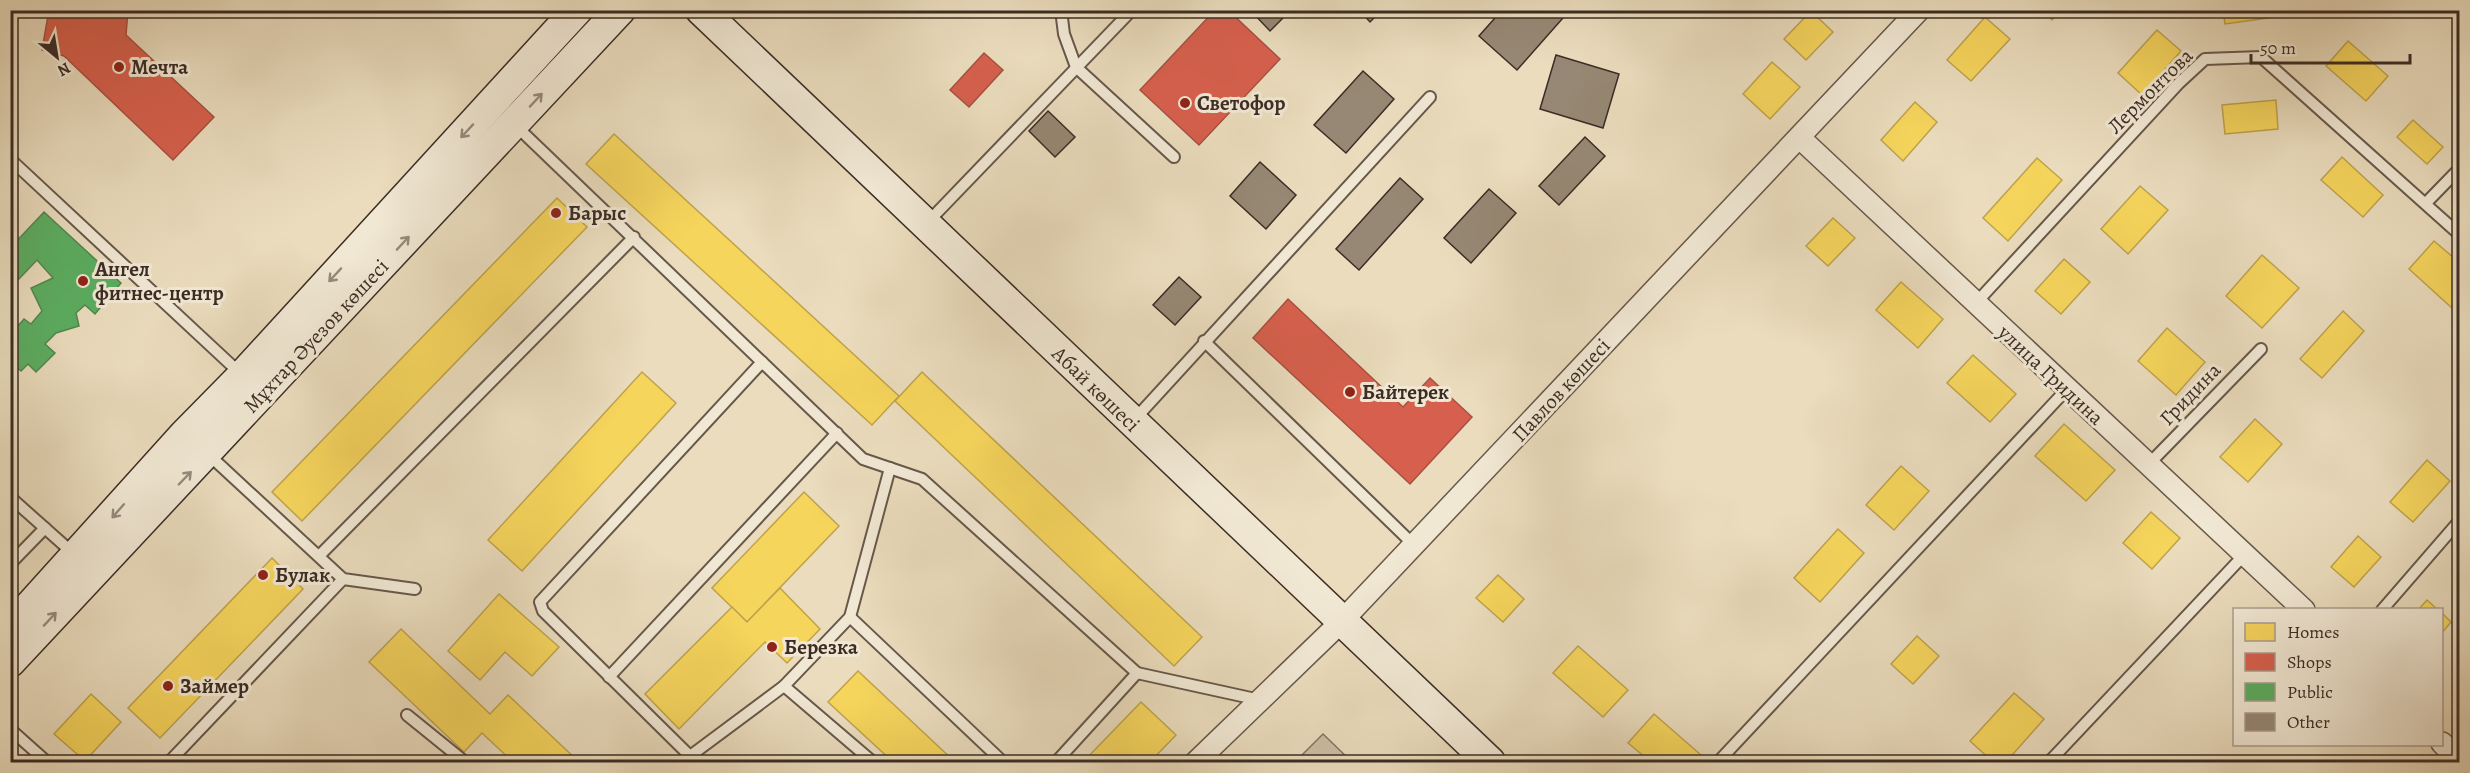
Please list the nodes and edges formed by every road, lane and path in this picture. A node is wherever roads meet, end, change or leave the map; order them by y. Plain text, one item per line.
1 (577, 10) edge
2 (620, 10) edge
3 (1065, 10) edge
4 (1132, 10) edge
5 (1920, 10) edge
6 (697, 12) edge
7 (1076, 67) junction
8 (1430, 97) dead end
9 (503, 113) junction
10 (1800, 138) junction
11 (1174, 157) dead end
12 (10, 159) edge
13 (2460, 168) edge
14 (2426, 203) junction
15 (924, 225) junction
16 (2460, 235) edge
17 (634, 237) junction
18 (1975, 304) junction
19 (1204, 341) junction
20 (2261, 349) dead end
21 (762, 362) junction
22 (252, 384) junction
23 (2067, 389) junction
24 (1131, 423) junction
25 (837, 433) junction
26 (196, 444) junction
27 (2148, 465) junction
28 (890, 468) junction
29 (10, 497) edge
30 (2460, 520) edge
31 (45, 528) junction
32 (1414, 545) junction
33 (2245, 554) junction
34 (319, 556) junction
35 (10, 564) edge
36 (85, 565) junction
37 (343, 579) junction
38 (415, 589) dead end
39 (2303, 608) edge
40 (2383, 608) edge
41 (850, 616) junction
42 (1341, 622) junction
43 (10, 628) edge
44 (10, 662) edge
45 (1137, 673) junction
46 (609, 677) junction
47 (784, 686) junction
48 (1260, 700) junction
49 (407, 715) dead end
50 (10, 729) edge
51 (2443, 744) edge
52 (686, 759) edge
53 (2460, 761) edge
54 (46, 762) edge
55 (169, 762) edge
56 (465, 762) edge
57 (873, 762) edge
58 (1002, 762) edge
59 (1056, 762) edge
60 (1196, 762) edge
61 (1490, 762) edge
62 (1718, 762) edge
63 (2049, 762) edge

1 - 9 main road, Мұхтар Әуезов көшесі
9 -> 2 main road, Мұхтар Әуезов көшесі
3 - 7 lane
4 - 7 lane
5 - 10 street, Павлов көшесі
6 - 15 main road, Абай көшесі
7 - 11 lane
7 - 15 lane
8 - 19 lane
9 - 17 lane
9 - 22 main road, Мұхтар Әуезов көшесі
10 - 18 street, улица Гридина
10 - 32 street, Павлов көшесі
12 - 22 lane
13 - 14 lane
14 - 16 lane, Лермонтова
14 - 18 lane, Лермонтова
15 - 24 main road, Абай көшесі
17 - 21 lane
17 - 34 lane
18 - 23 street, улица Гридина
19 - 24 lane
19 - 32 lane
20 - 27 lane, Гридина
21 - 25 lane
21 - 46 lane
22 - 26 main road, Мұхтар Әуезов көшесі
23 - 27 street, улица Гридина
23 - 62 lane
24 - 42 main road, Абай көшесі
25 - 28 lane
25 - 46 lane
26 - 34 lane
26 - 36 main road, Мұхтар Әуезов көшесі
27 - 33 street, улица Гридина
28 - 41 lane
28 - 45 lane
29 - 31 lane
30 - 40 lane
31 - 35 lane
31 - 36 lane
32 - 42 street, Павлов көшесі
33 - 39 street, улица Гридина
33 - 63 lane
34 - 37 lane
36 - 43 main road, Мұхтар Әуезов көшесі
44 -> 36 main road, Мұхтар Әуезов көшесі
37 - 38 lane
37 - 55 lane
41 - 47 lane
41 - 58 lane
42 - 48 street, Павлов көшесі
42 - 61 main road, Абай көшесі
45 - 48 lane
45 - 59 lane
46 - 52 lane
47 - 52 lane
47 - 57 lane
48 - 60 street, Павлов көшесі
49 - 56 lane
50 - 54 lane
51 - 53 street

